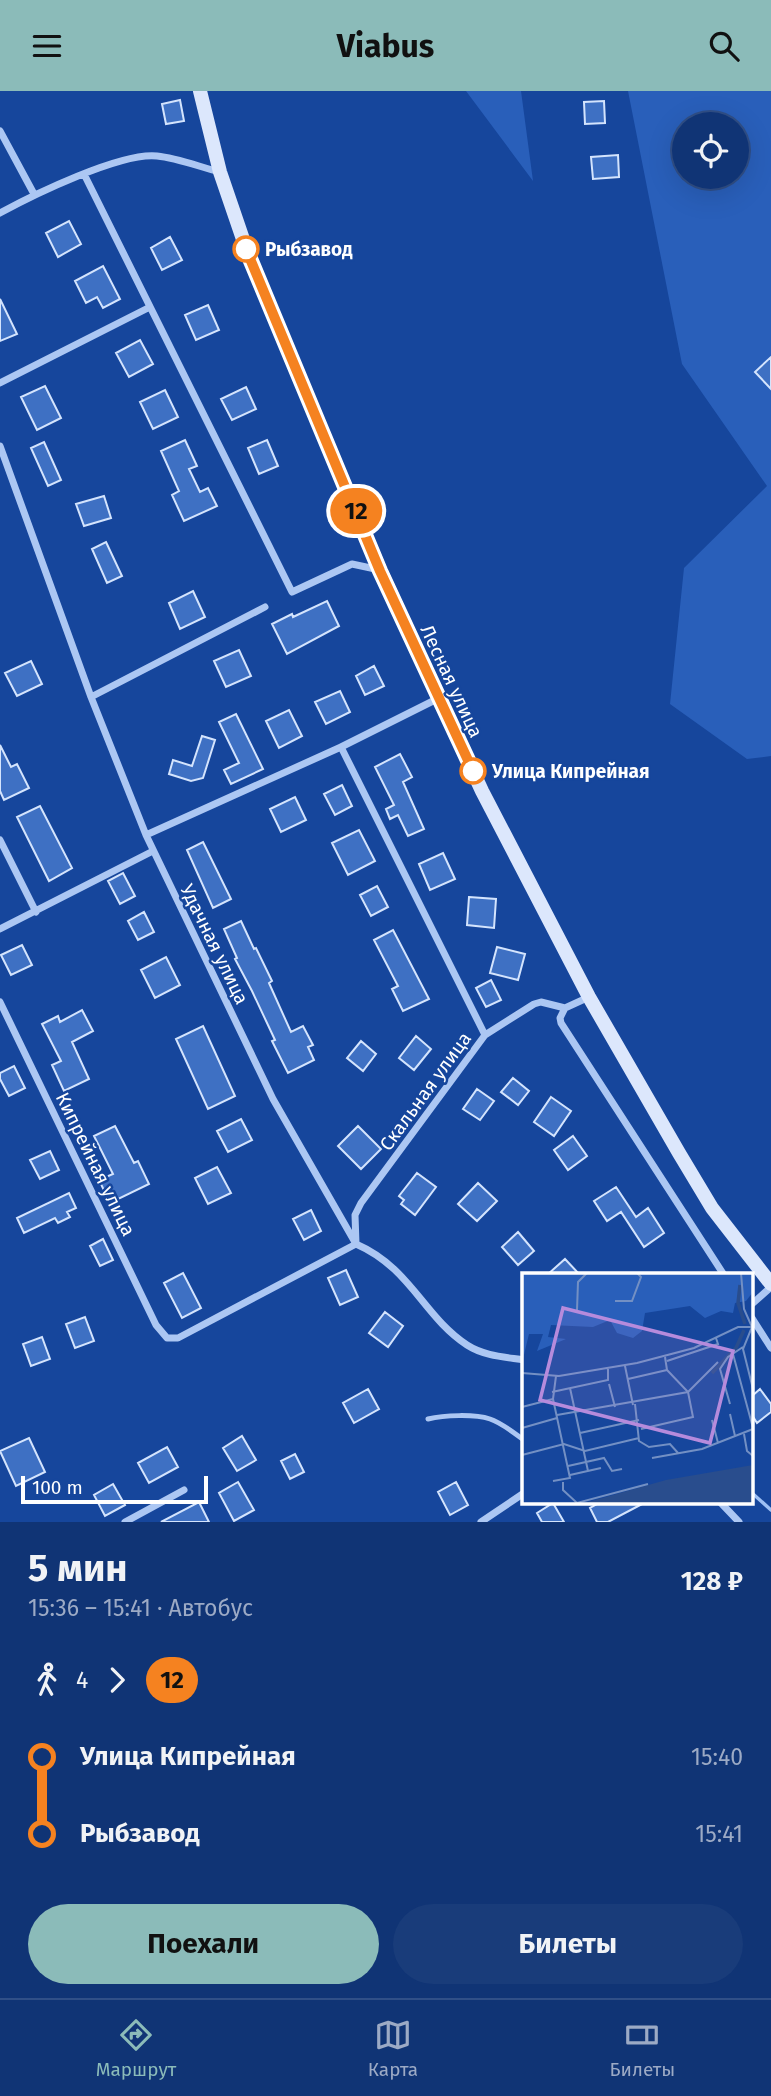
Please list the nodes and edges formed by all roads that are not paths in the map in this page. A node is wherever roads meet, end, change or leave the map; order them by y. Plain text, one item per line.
1 (200, 91) edge
2 (0, 131) edge
3 (220, 171) junction
4 (83, 174) junction
5 (34, 194) junction
6 (0, 213) edge
7 (150, 307) junction
8 (0, 383) edge
9 (0, 446) edge
10 (380, 571) junction
11 (265, 607) dead end
12 (91, 697) junction
13 (439, 698) junction
14 (341, 747) junction
15 (146, 835) junction
16 (0, 840) edge
17 (153, 851) junction
18 (36, 912) junction
19 (0, 929) edge
20 (589, 997) junction
21 (0, 1002) edge
22 (565, 1008) junction
23 (485, 1035) junction
24 (356, 1244) junction
25 (723, 1273) edge
26 (771, 1286) edge
27 (754, 1302) edge
28 (754, 1321) edge
29 (771, 1348) edge
30 (522, 1360) edge
31 (428, 1419) dead end
32 (522, 1439) edge
33 (184, 1490) dead end
34 (522, 1494) edge
35 (723, 1505) edge
36 (125, 1522) edge
37 (481, 1522) edge
38 (739, 1522) edge

1 - 3 main road, Лесная улица
2 - 5 street
3 - 4 street
3 - 10 main road, Лесная улица
4 - 5 street
4 - 7 street
5 - 6 street
7 - 8 street
7 - 10 street
9 - 12 street, Удачная улица
10 - 13 main road, Лесная улица
11 - 12 street
12 - 15 street, Удачная улица
13 - 14 street
13 - 20 main road, Лесная улица
14 - 15 street
14 - 23 street
15 - 17 street, Удачная улица
16 - 18 street
17 - 18 street
17 - 24 street, Удачная улица
18 - 19 street
20 - 22 street, Скальная улица
20 - 26 main road, Лесная улица
21 - 24 street, Кипрейная улица
22 - 23 street, Скальная улица
22 - 25 street
23 - 24 street, Скальная улица
24 - 30 street
26 - 27 street
28 - 29 street
31 - 32 lane
33 - 36 street
34 - 37 street
35 - 38 street

